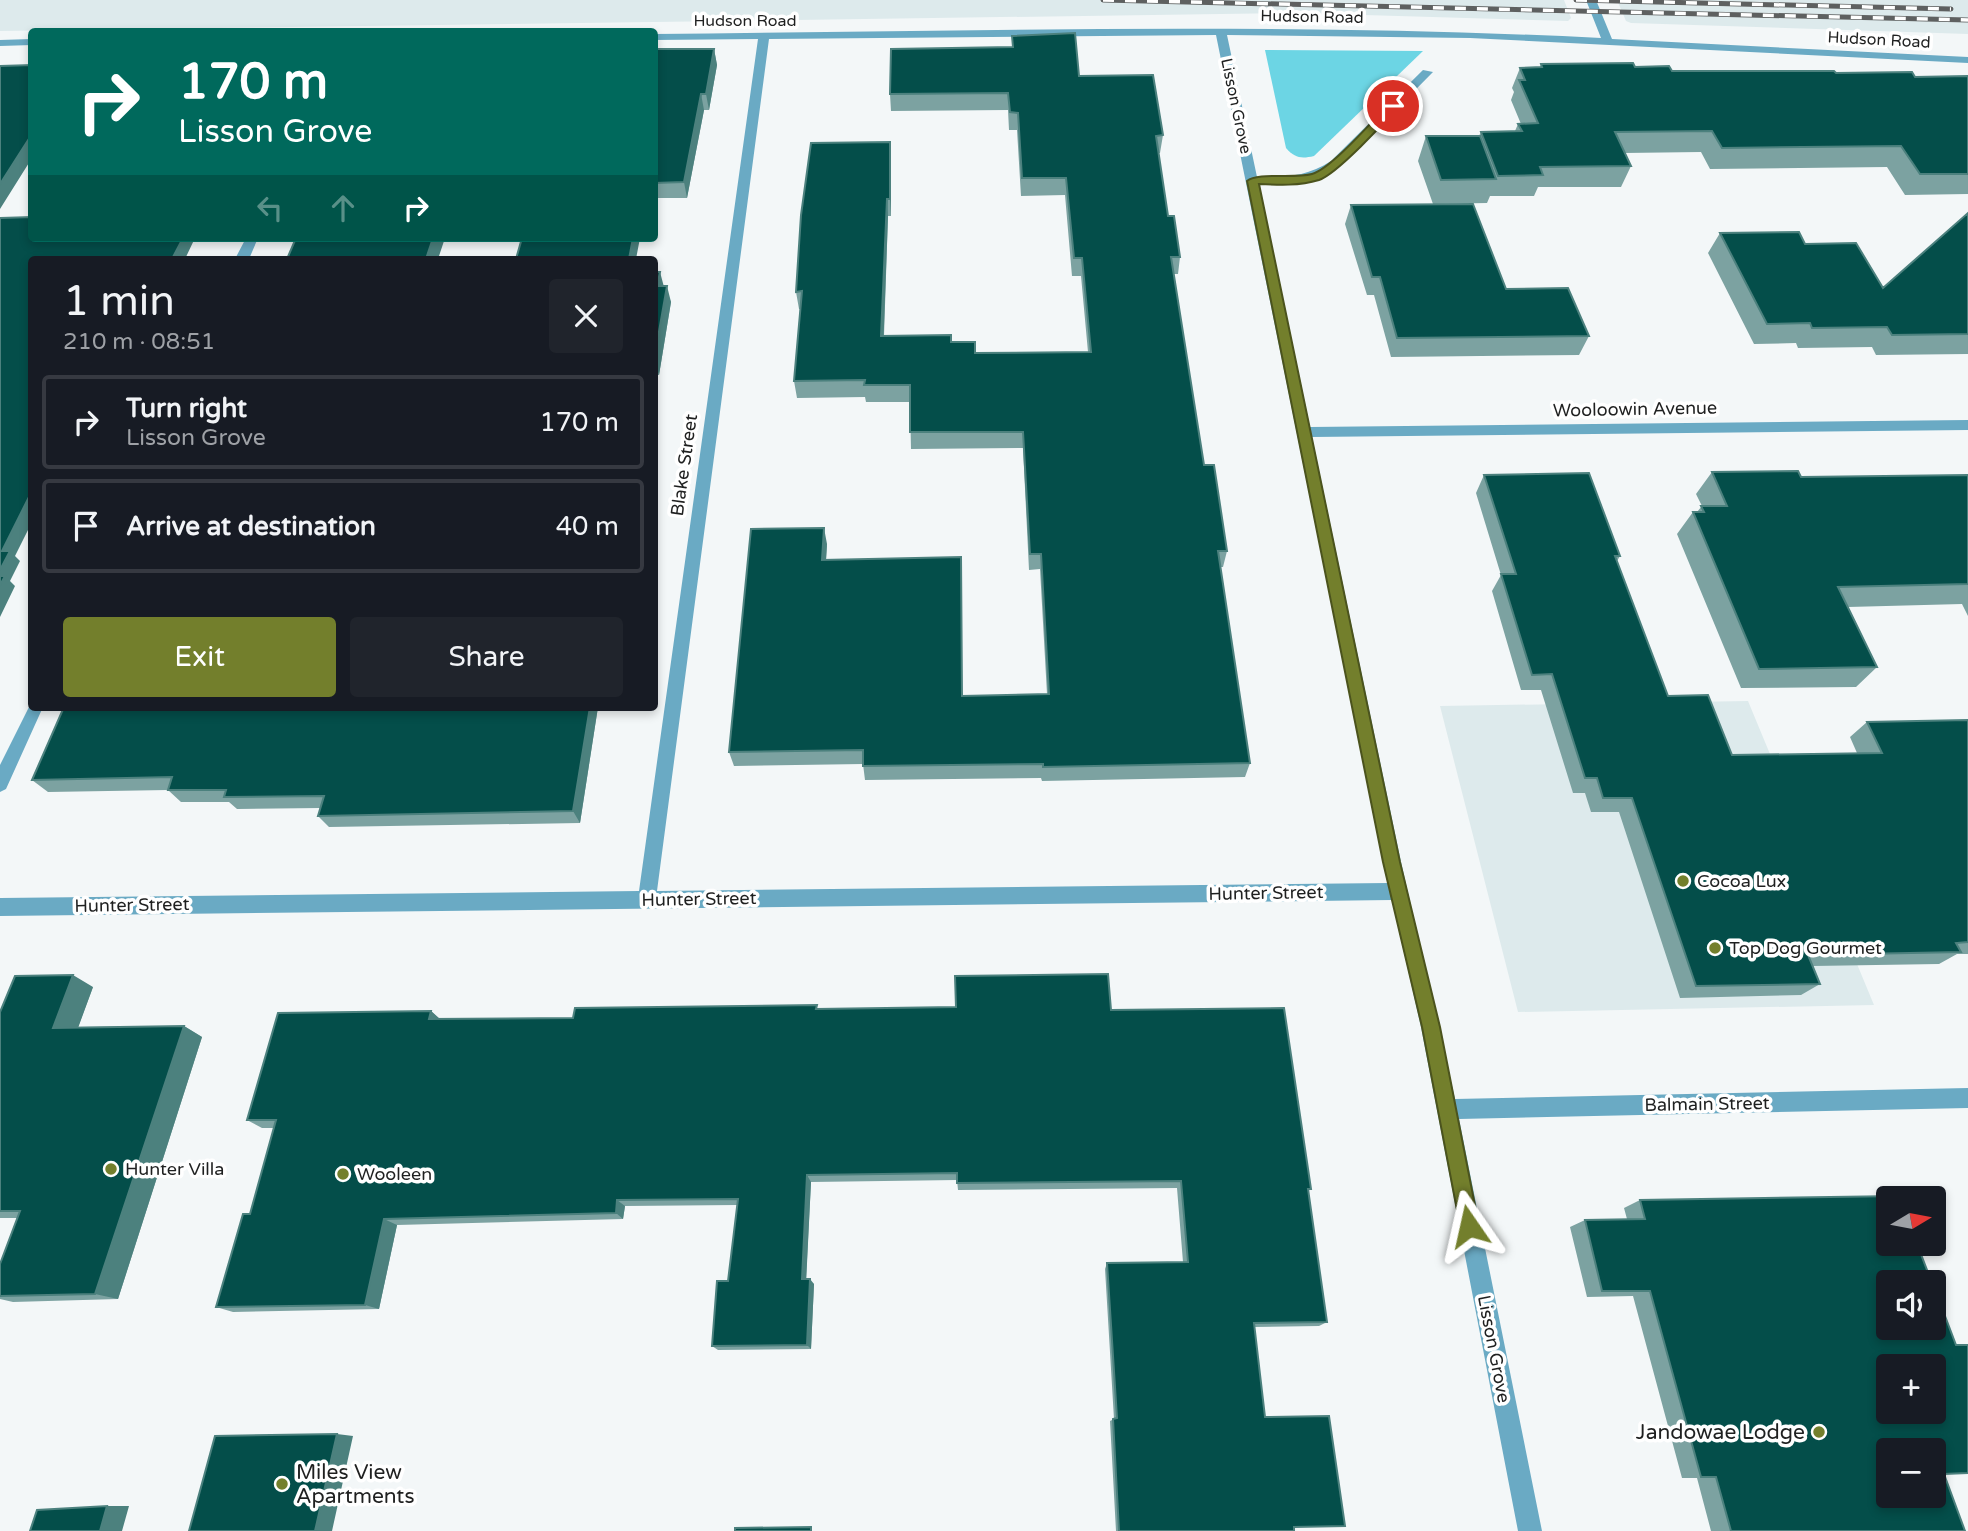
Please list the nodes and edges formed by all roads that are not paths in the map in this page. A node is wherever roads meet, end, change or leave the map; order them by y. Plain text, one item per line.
1 (1591, 0) edge
2 (1221, 32) junction
3 (658, 37) edge
4 (764, 37) junction
5 (28, 42) edge
6 (0, 43) edge
7 (1609, 44) junction
8 (1968, 60) edge
9 (1427, 72) dead end
10 (1252, 181) junction
11 (1968, 425) edge
12 (1302, 432) junction
13 (33, 711) edge
14 (0, 784) edge
15 (1398, 891) junction
16 (647, 899) junction
17 (0, 907) edge
18 (1968, 1098) edge
19 (1446, 1109) junction
20 (1530, 1531) edge

1 - 7 street
2 - 4 street, Hudson Road
2 - 7 street, Hudson Road
2 - 10 street, Lisson Grove
3 - 4 street, Hudson Road
4 - 16 street, Blake Street
5 - 6 street
7 - 8 street, Hudson Road
9 - 10 street
10 - 12 street, Lisson Grove
11 - 12 street, Wooloowin Avenue
12 - 15 street, Lisson Grove
13 - 14 street
15 - 16 street, Hunter Street
15 - 19 street, Lisson Grove
16 - 17 street, Hunter Street
18 - 19 street, Balmain Street
19 - 20 street, Lisson Grove

